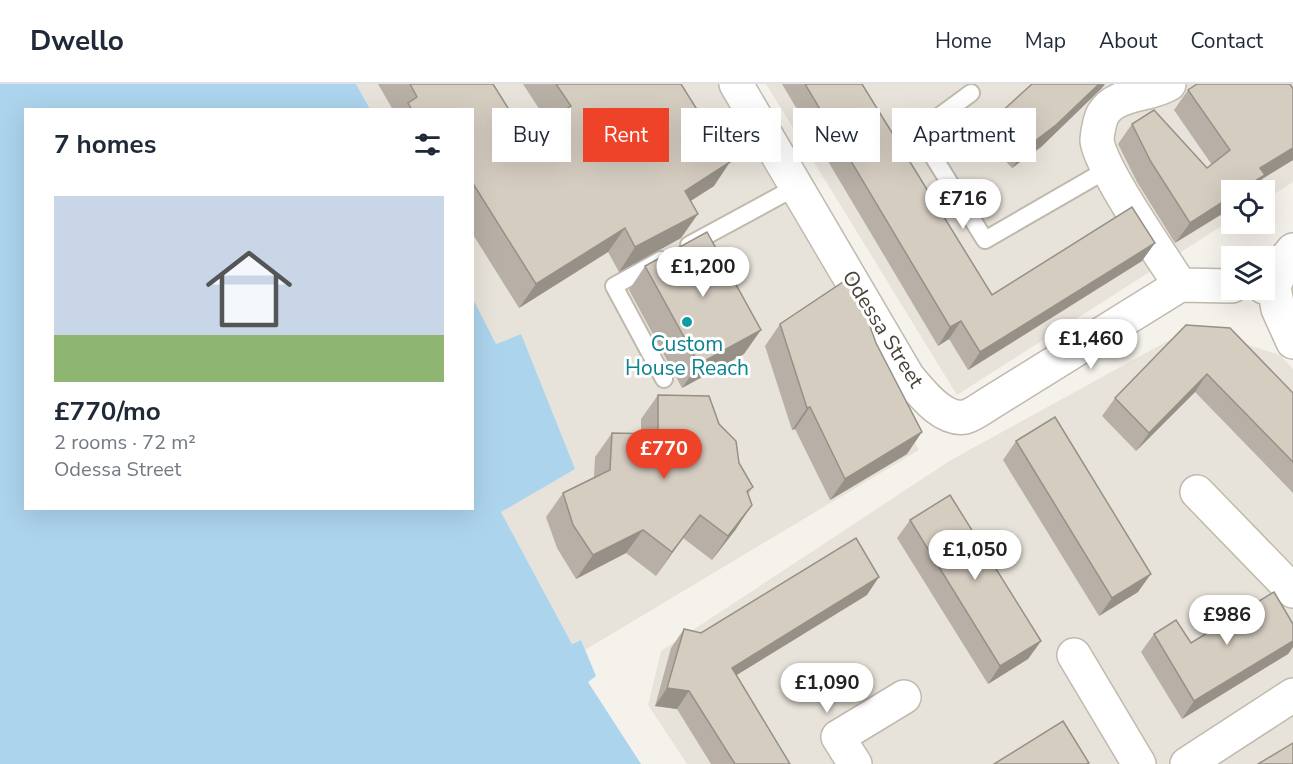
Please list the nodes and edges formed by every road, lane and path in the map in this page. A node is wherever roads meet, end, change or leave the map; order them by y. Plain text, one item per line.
1 (736, 84) edge
2 (1169, 84) edge
3 (1121, 90) edge
4 (971, 93) dead end
5 (1108, 169) junction
6 (796, 187) junction
7 (1293, 250) edge
8 (1275, 277) edge
9 (1180, 285) junction
10 (1221, 286) edge
11 (1274, 300) edge
12 (1293, 342) edge
13 (664, 379) dead end
14 (1197, 492) dead end
15 (1293, 591) edge
16 (1074, 655) dead end
17 (1293, 695) edge
18 (904, 697) dead end
19 (855, 764) edge
20 (1139, 764) edge
21 (1187, 764) edge

1 - 6 street, Odessa Street
2 - 3 street
3 - 5 street
4 - 5 lane
5 - 9 street
6 - 9 street, Odessa Street
6 - 13 lane
7 - 8 street
9 - 10 street
11 - 12 street
14 - 15 street
16 - 20 street
17 - 21 street
18 - 19 street

